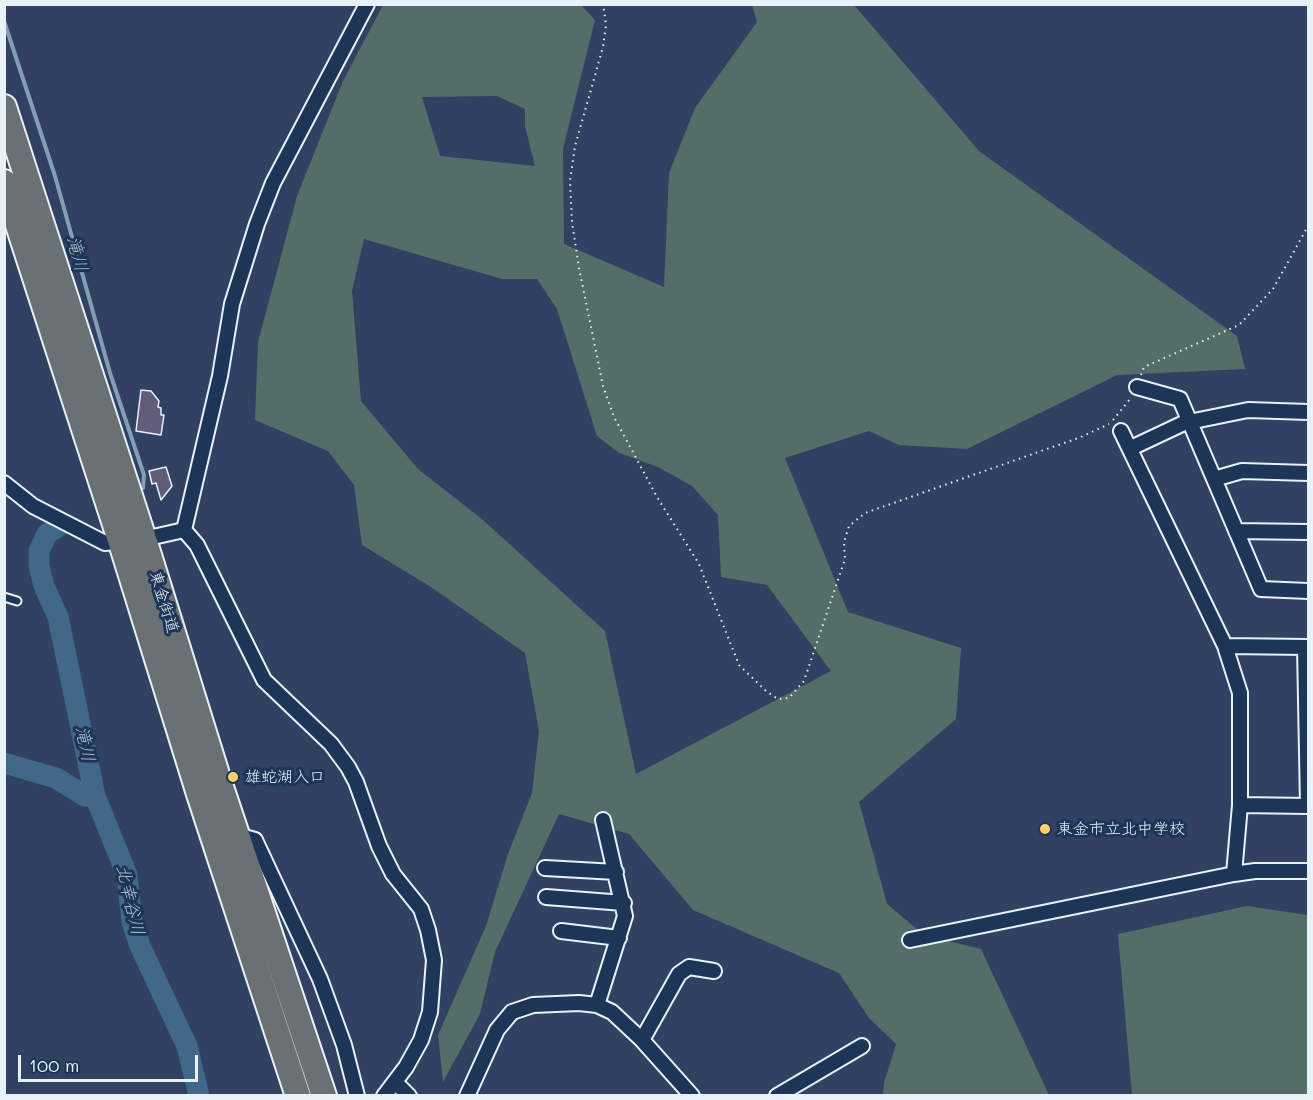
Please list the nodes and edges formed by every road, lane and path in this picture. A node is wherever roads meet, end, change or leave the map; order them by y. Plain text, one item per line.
1 (367, 4) edge
2 (600, 4) edge
3 (4, 107) edge
4 (4, 182) edge
5 (1308, 226) edge
6 (1137, 387) junction
7 (1308, 412) edge
8 (1189, 422) junction
9 (1121, 431) dead end
10 (1131, 448) junction
11 (1308, 473) edge
12 (1214, 479) junction
13 (4, 483) edge
14 (184, 530) junction
15 (1236, 531) junction
16 (1308, 532) edge
17 (133, 541) junction
18 (1308, 591) edge
19 (4, 597) edge
20 (17, 601) dead end
21 (1226, 646) junction
22 (1307, 647) edge
23 (1240, 805) junction
24 (1308, 806) edge
25 (603, 820) dead end
26 (237, 835) junction
27 (545, 868) dead end
28 (1308, 871) edge
29 (616, 872) junction
30 (1234, 874) junction
31 (546, 897) dead end
32 (624, 903) junction
33 (561, 932) dead end
34 (298, 934) junction
35 (619, 938) junction
36 (910, 940) dead end
37 (260, 945) junction
38 (714, 971) dead end
39 (597, 1005) junction
40 (642, 1040) junction
41 (862, 1046) dead end
42 (395, 1082) junction
43 (298, 1095) edge
44 (324, 1095) edge
45 (357, 1095) edge
46 (384, 1095) edge
47 (410, 1095) edge
48 (467, 1095) edge
49 (692, 1095) edge
50 (777, 1095) edge

1 - 14 street
2 - 6 path
3 - 17 highway, 東金街道
4 - 17 highway, 東金街道
5 - 6 path
6 - 8 street
7 - 8 street
8 - 10 street
8 - 12 street
9 - 10 street
10 - 21 street
11 - 12 street
12 - 15 street
13 - 17 street
14 - 17 street
14 - 42 street
15 - 16 street
15 - 18 street
17 - 26 highway, 東金街道
17 - 37 highway, 東金街道
19 - 20 lane
21 - 22 street
21 - 23 street
22 - 24 street
23 - 24 street
23 - 30 street
25 - 29 street
26 - 34 street
26 - 37 highway, 東金街道
27 - 29 street
28 - 30 street
29 - 32 street
30 - 36 street
31 - 32 street
32 - 35 street
33 - 35 street
34 - 37 street
34 - 45 street
35 - 39 street
37 - 43 highway, 東金街道
37 - 44 highway, 東金街道
38 - 40 street
39 - 40 street
39 - 48 street
40 - 49 street
41 - 50 street
42 - 46 street
42 - 47 street

